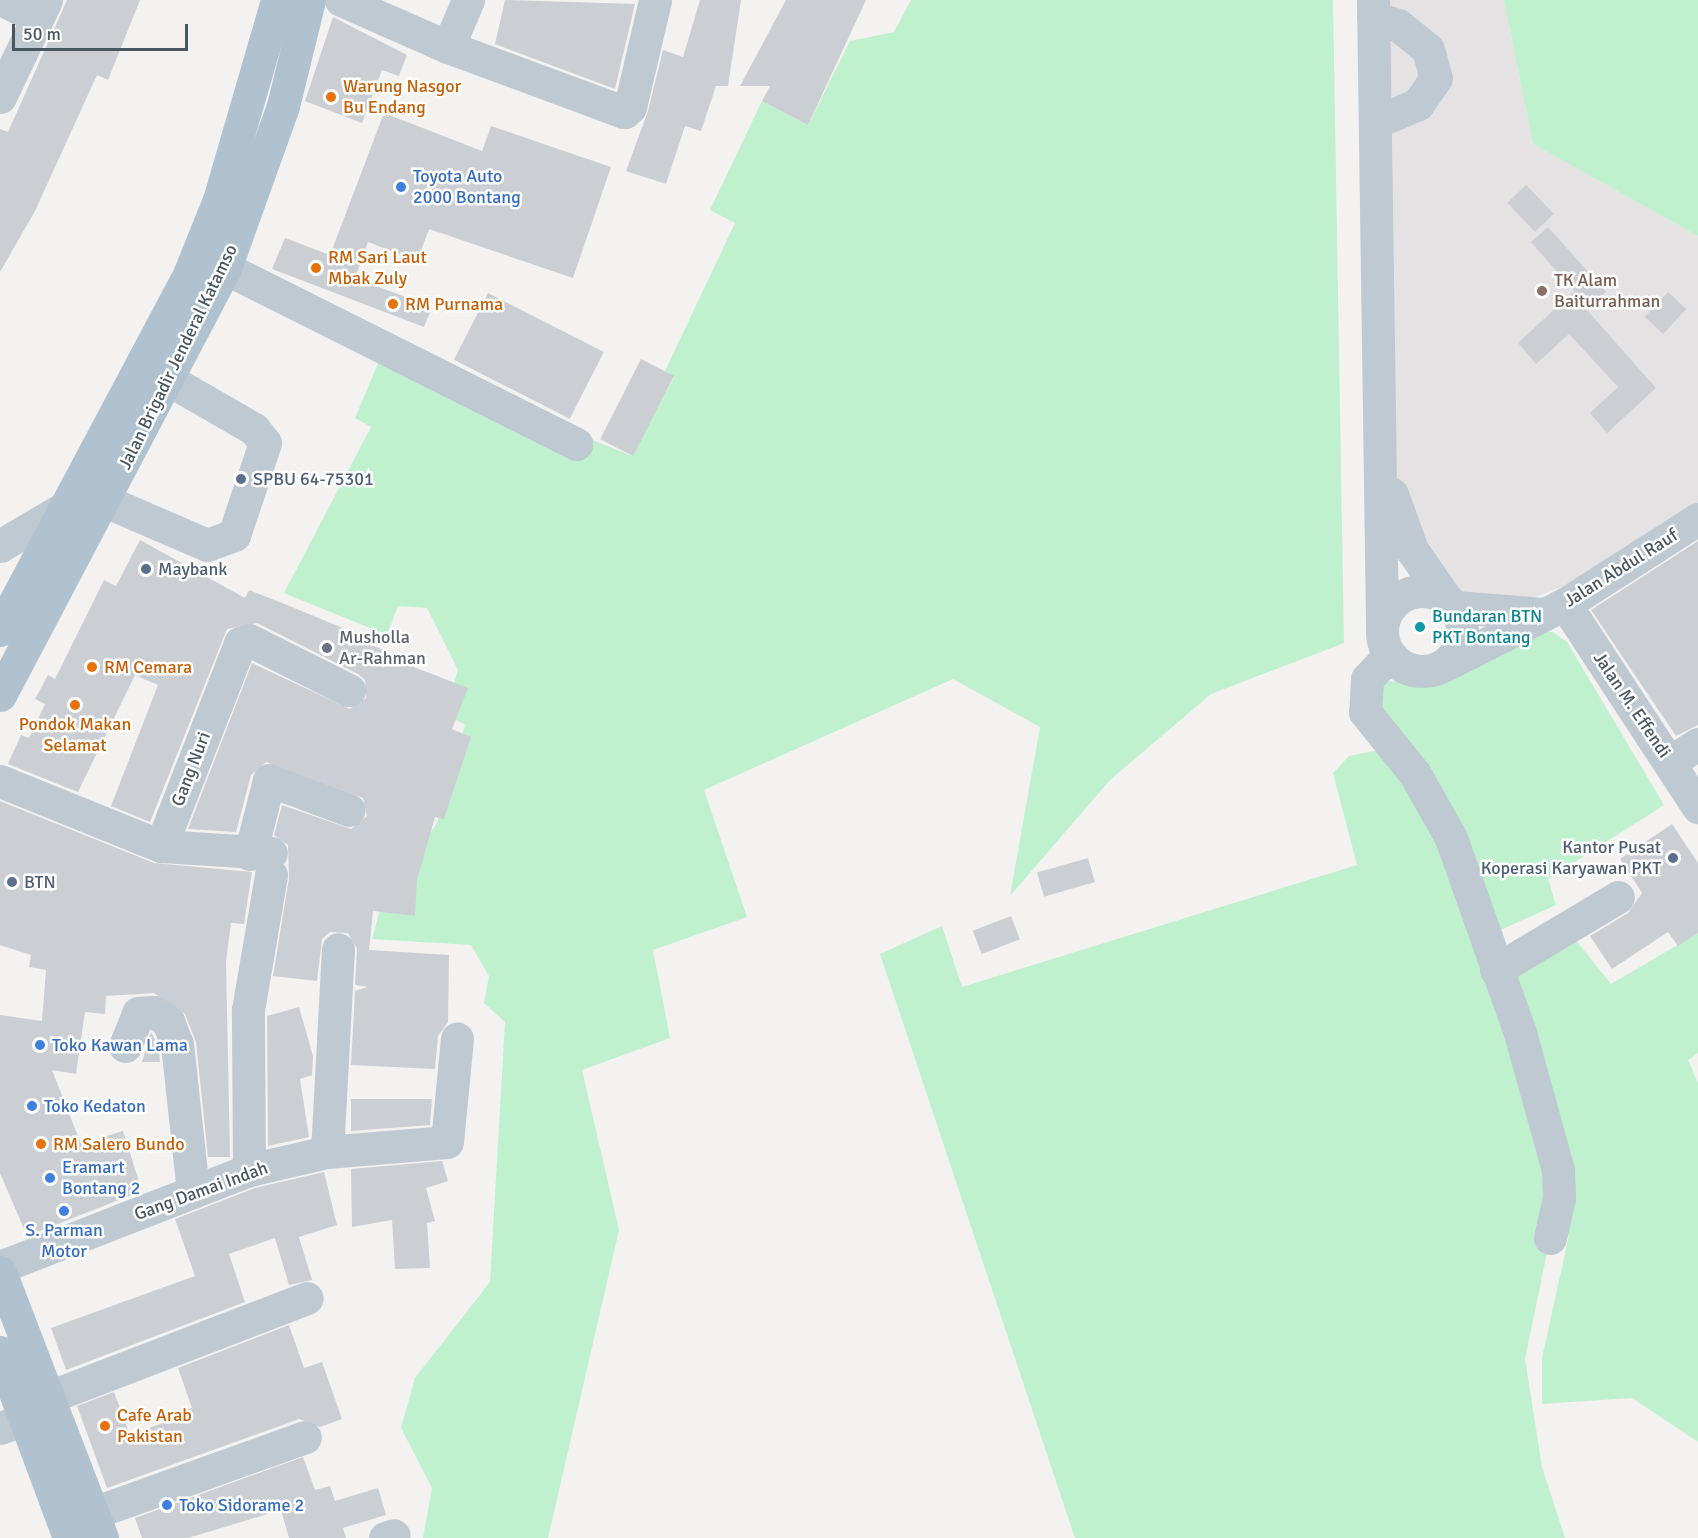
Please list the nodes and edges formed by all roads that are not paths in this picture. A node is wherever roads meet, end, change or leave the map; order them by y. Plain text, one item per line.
1 (3, 0) edge
2 (277, 0) edge
3 (309, 0) edge
4 (341, 0) edge
5 (468, 0) edge
6 (655, 0) edge
7 (41, 8) edge
8 (1373, 9) edge
9 (448, 47) junction
10 (253, 95) junction
11 (0, 97) edge
12 (283, 106) junction
13 (1376, 122) junction
14 (236, 144) junction
15 (266, 158) junction
16 (225, 267) junction
17 (169, 380) junction
18 (576, 444) dead end
19 (1384, 469) junction
20 (105, 501) junction
21 (66, 506) junction
22 (1698, 519) edge
23 (0, 546) edge
24 (1450, 602) junction
25 (1554, 609) junction
26 (0, 630) edge
27 (1386, 640) junction
28 (1446, 664) junction
29 (349, 690) dead end
30 (0, 694) edge
31 (1698, 744) edge
32 (1670, 762) junction
33 (0, 781) edge
34 (1698, 807) edge
35 (349, 810) dead end
36 (161, 846) junction
37 (264, 861) junction
38 (1618, 897) dead end
39 (338, 949) dead end
40 (1496, 970) junction
41 (457, 1038) dead end
42 (125, 1046) dead end
43 (327, 1152) junction
44 (249, 1170) junction
45 (193, 1192) junction
46 (1550, 1238) dead end
47 (0, 1267) edge
48 (0, 1272) edge
49 (307, 1298) dead end
50 (0, 1352) edge
51 (49, 1397) junction
52 (13, 1424) edge
53 (305, 1437) dead end
54 (98, 1525) edge
55 (69, 1538) edge

1 - 7 street
2 - 10 main road, Jalan Brigadir Jenderal Katamso
3 - 12 main road, Jalan Brigadir Jenderal Katamso
4 - 9 street
5 - 9 street
6 - 9 street
7 - 11 street
8 - 13 street
8 - 13 street
10 - 12 main road
10 - 14 main road, Jalan Brigadir Jenderal Katamso
12 - 15 main road, Jalan Brigadir Jenderal Katamso
13 - 19 street
14 - 15 main road
14 - 21 main road, Jalan Brigadir Jenderal Katamso
15 - 16 main road, Jalan Brigadir Jenderal Katamso
16 - 17 main road, Jalan Brigadir Jenderal Katamso
16 - 18 street
17 - 20 main road, Jalan Brigadir Jenderal Katamso
17 - 20 street
19 - 24 street
19 - 27 street
20 - 30 main road, Jalan Brigadir Jenderal Katamso
21 - 23 street
21 - 26 main road, Jalan Brigadir Jenderal Katamso
22 - 25 street, Jalan Abdul Rauf
24 - 25 street
24 - 27 street
24 - 28 street
25 - 28 street, Jalan Abdul Rauf
25 - 32 street, Jalan M. Effendi
27 - 28 street
27 - 40 street
29 - 36 street, Gang Nuri
31 - 32 street
32 - 34 street, Jalan M. Effendi
33 - 36 street
35 - 37 street
36 - 37 street
37 - 44 street
38 - 40 street
39 - 43 street
40 - 46 street
41 - 43 street, Gang Damai Indah
42 - 45 street
43 - 44 street, Gang Damai Indah
44 - 45 street, Gang Damai Indah
45 - 47 street, Gang Damai Indah
48 - 51 main road
49 - 51 street
50 - 52 main road
51 - 54 main road
52 - 55 main road
53 - 54 street

